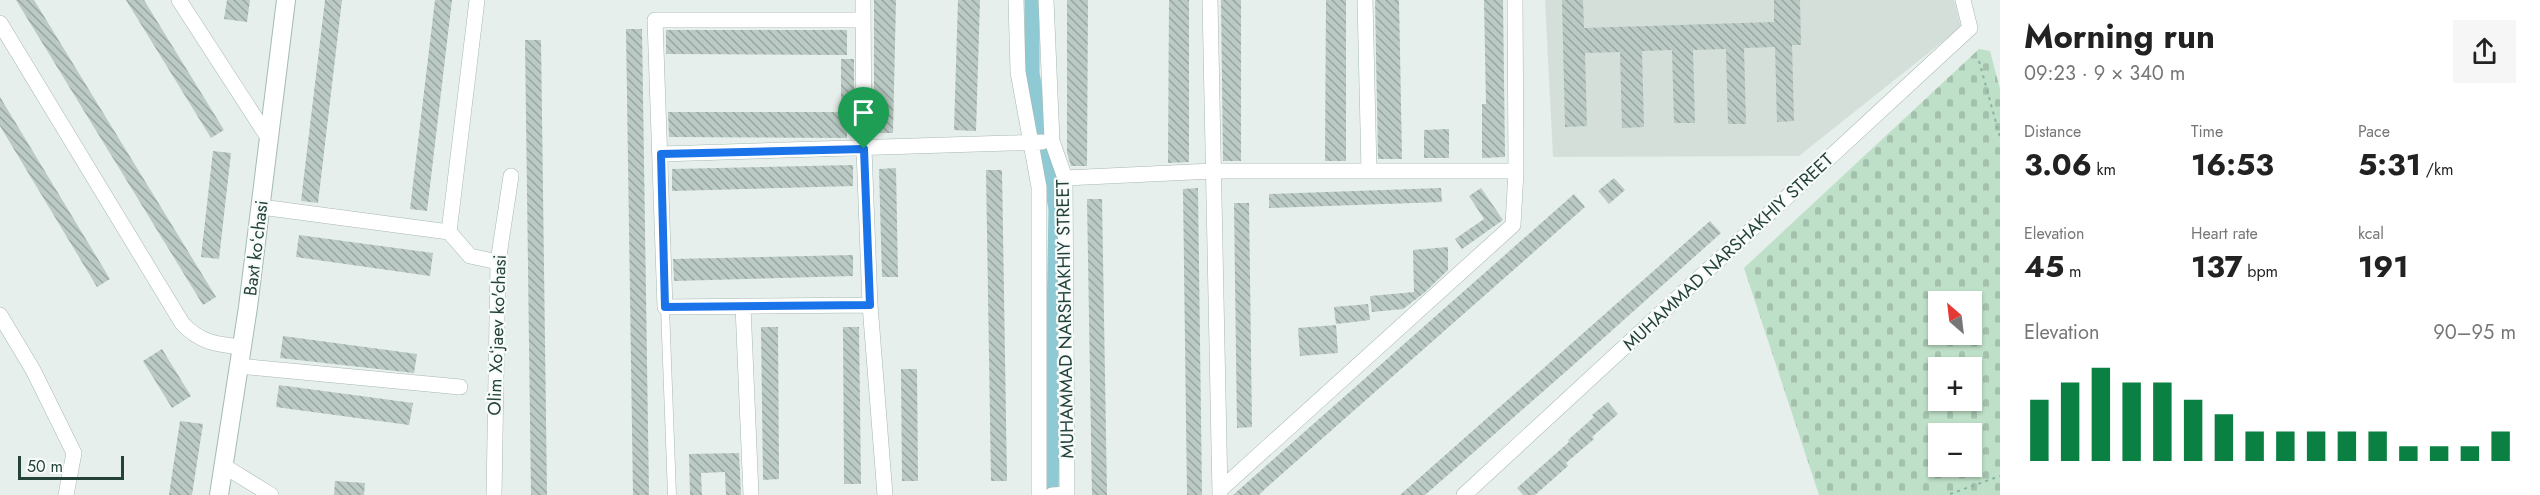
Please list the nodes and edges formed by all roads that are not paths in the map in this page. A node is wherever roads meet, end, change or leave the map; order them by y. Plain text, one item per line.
1 (179, 0) edge
2 (286, 0) edge
3 (477, 0) edge
4 (863, 0) edge
5 (1016, 0) edge
6 (1046, 0) edge
7 (1210, 0) edge
8 (1365, 0) edge
9 (1515, 0) edge
10 (1964, 0) edge
11 (863, 20) junction
12 (0, 24) edge
13 (269, 139) junction
14 (1052, 141) junction
15 (1032, 142) junction
16 (864, 149) junction
17 (661, 154) junction
18 (1213, 171) junction
19 (1369, 171) junction
20 (1516, 171) junction
21 (511, 176) dead end
22 (1065, 178) junction
23 (261, 207) junction
24 (449, 232) junction
25 (498, 262) junction
26 (870, 305) junction
27 (743, 306) junction
28 (665, 307) junction
29 (0, 315) edge
30 (243, 347) junction
31 (239, 366) junction
32 (460, 387) dead end
33 (224, 466) junction
34 (1220, 492) edge
35 (66, 495) edge
36 (219, 495) edge
37 (271, 495) edge
38 (494, 495) edge
39 (672, 495) edge
40 (751, 495) edge
41 (885, 495) edge
42 (1039, 495) edge
43 (1062, 495) edge
44 (1464, 495) edge

1 - 13 street
2 - 13 main road, Baxt koʻchasi
3 - 24 street
4 - 11 street
5 - 15 street
6 - 14 street, MUHAMMAD NARSHAKHIY STREET
7 - 18 street
8 - 19 street
9 - 20 street
10 - 44 street, MUHAMMAD NARSHAKHIY STREET
11 - 16 street
11 - 17 street
12 - 30 street
13 - 23 main road, Baxt koʻchasi
14 - 15 street
14 - 22 street, MUHAMMAD NARSHAKHIY STREET
15 - 16 street
15 - 42 street
16 - 17 street
16 - 26 street
17 - 28 street
18 - 19 street
18 - 22 street
18 - 34 street
19 - 20 street
20 - 34 street
21 - 25 street, Olim Xoʻjaev ko'chasi
22 - 43 street, MUHAMMAD NARSHAKHIY STREET
23 - 24 street
23 - 30 main road, Baxt koʻchasi
24 - 25 street
25 - 38 street, Olim Xoʻjaev ko'chasi
26 - 27 street
26 - 41 street
27 - 28 street
27 - 40 street
28 - 39 lane
29 - 35 street
30 - 31 main road, Baxt koʻchasi
31 - 32 street
31 - 33 main road, Baxt koʻchasi
33 - 36 main road, Baxt koʻchasi
33 - 37 street

